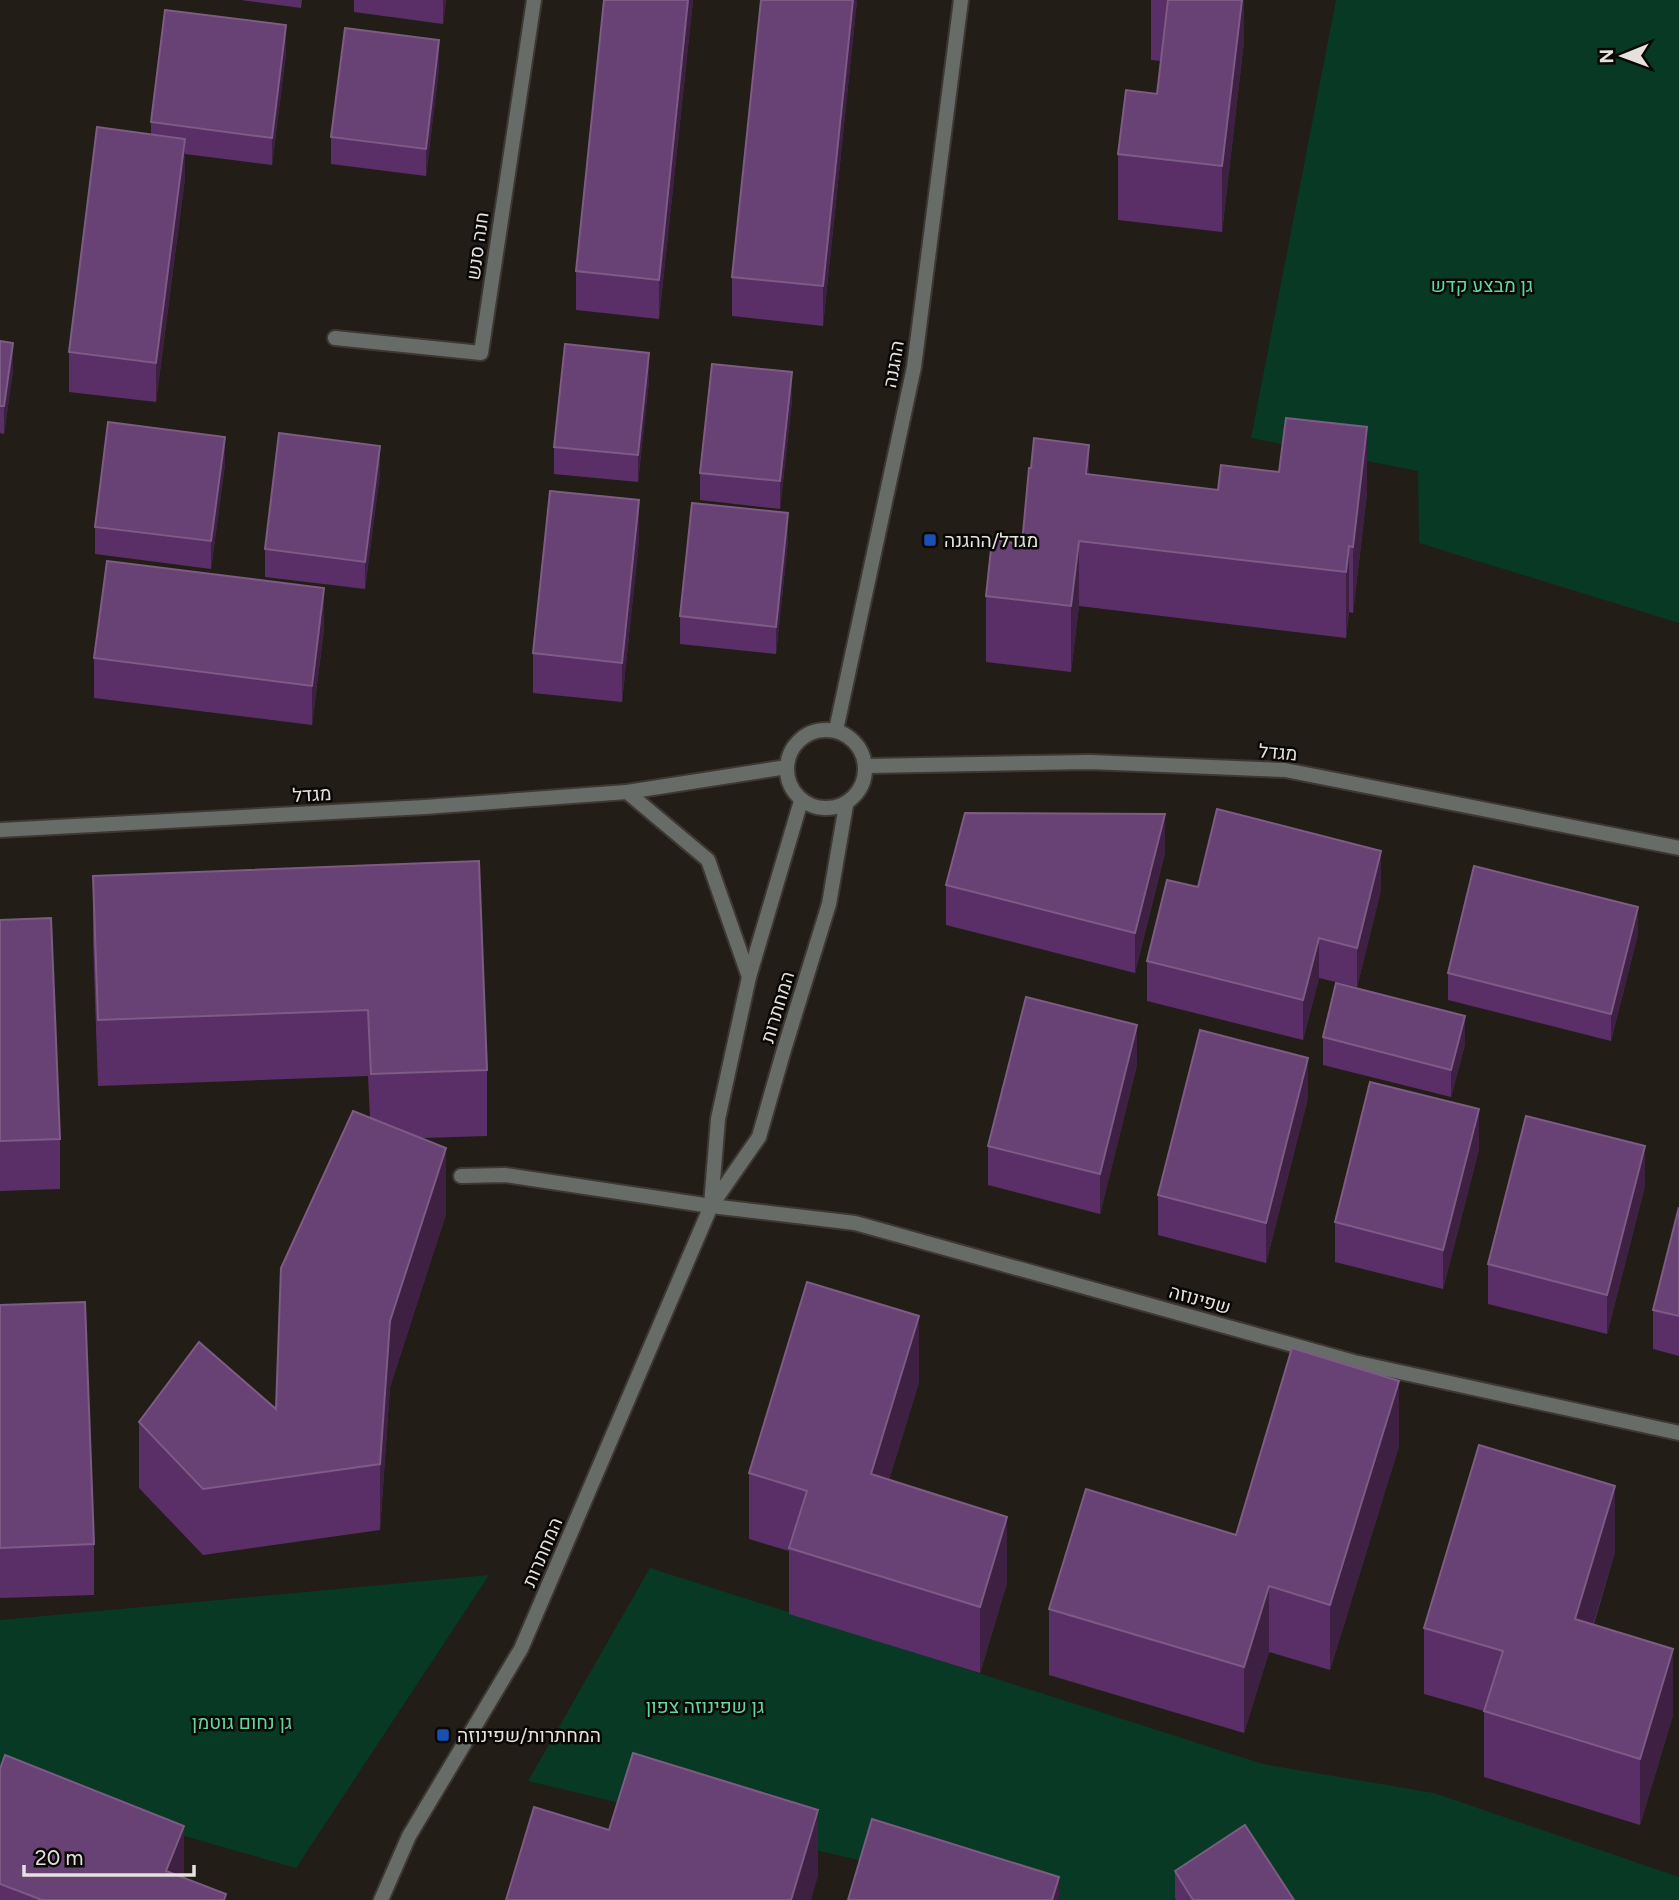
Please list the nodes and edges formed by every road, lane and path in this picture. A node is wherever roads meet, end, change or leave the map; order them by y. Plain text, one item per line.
1 (534, 0) edge
2 (961, 0) edge
3 (335, 338) dead end
4 (836, 730) junction
5 (866, 766) junction
6 (787, 767) junction
7 (627, 792) junction
8 (801, 801) junction
9 (846, 805) junction
10 (0, 830) edge
11 (1679, 848) edge
12 (749, 977) junction
13 (461, 1176) dead end
14 (711, 1206) junction
15 (1679, 1433) edge
16 (381, 1900) edge

1 - 3 street, חנה סנש
2 - 4 street, ההגנה
4 - 5 street
4 - 6 street
5 - 9 street
5 - 11 street, מגדל
6 - 7 street, מגדל
6 - 8 street
7 - 10 street, מגדל
7 - 12 street
8 - 9 street
8 - 12 street, המחתרות
9 - 14 street, המחתרות
12 - 14 street, המחתרות
13 - 14 street, שפינוזה
14 - 15 street, שפינוזה
14 - 16 street, המחתרות

